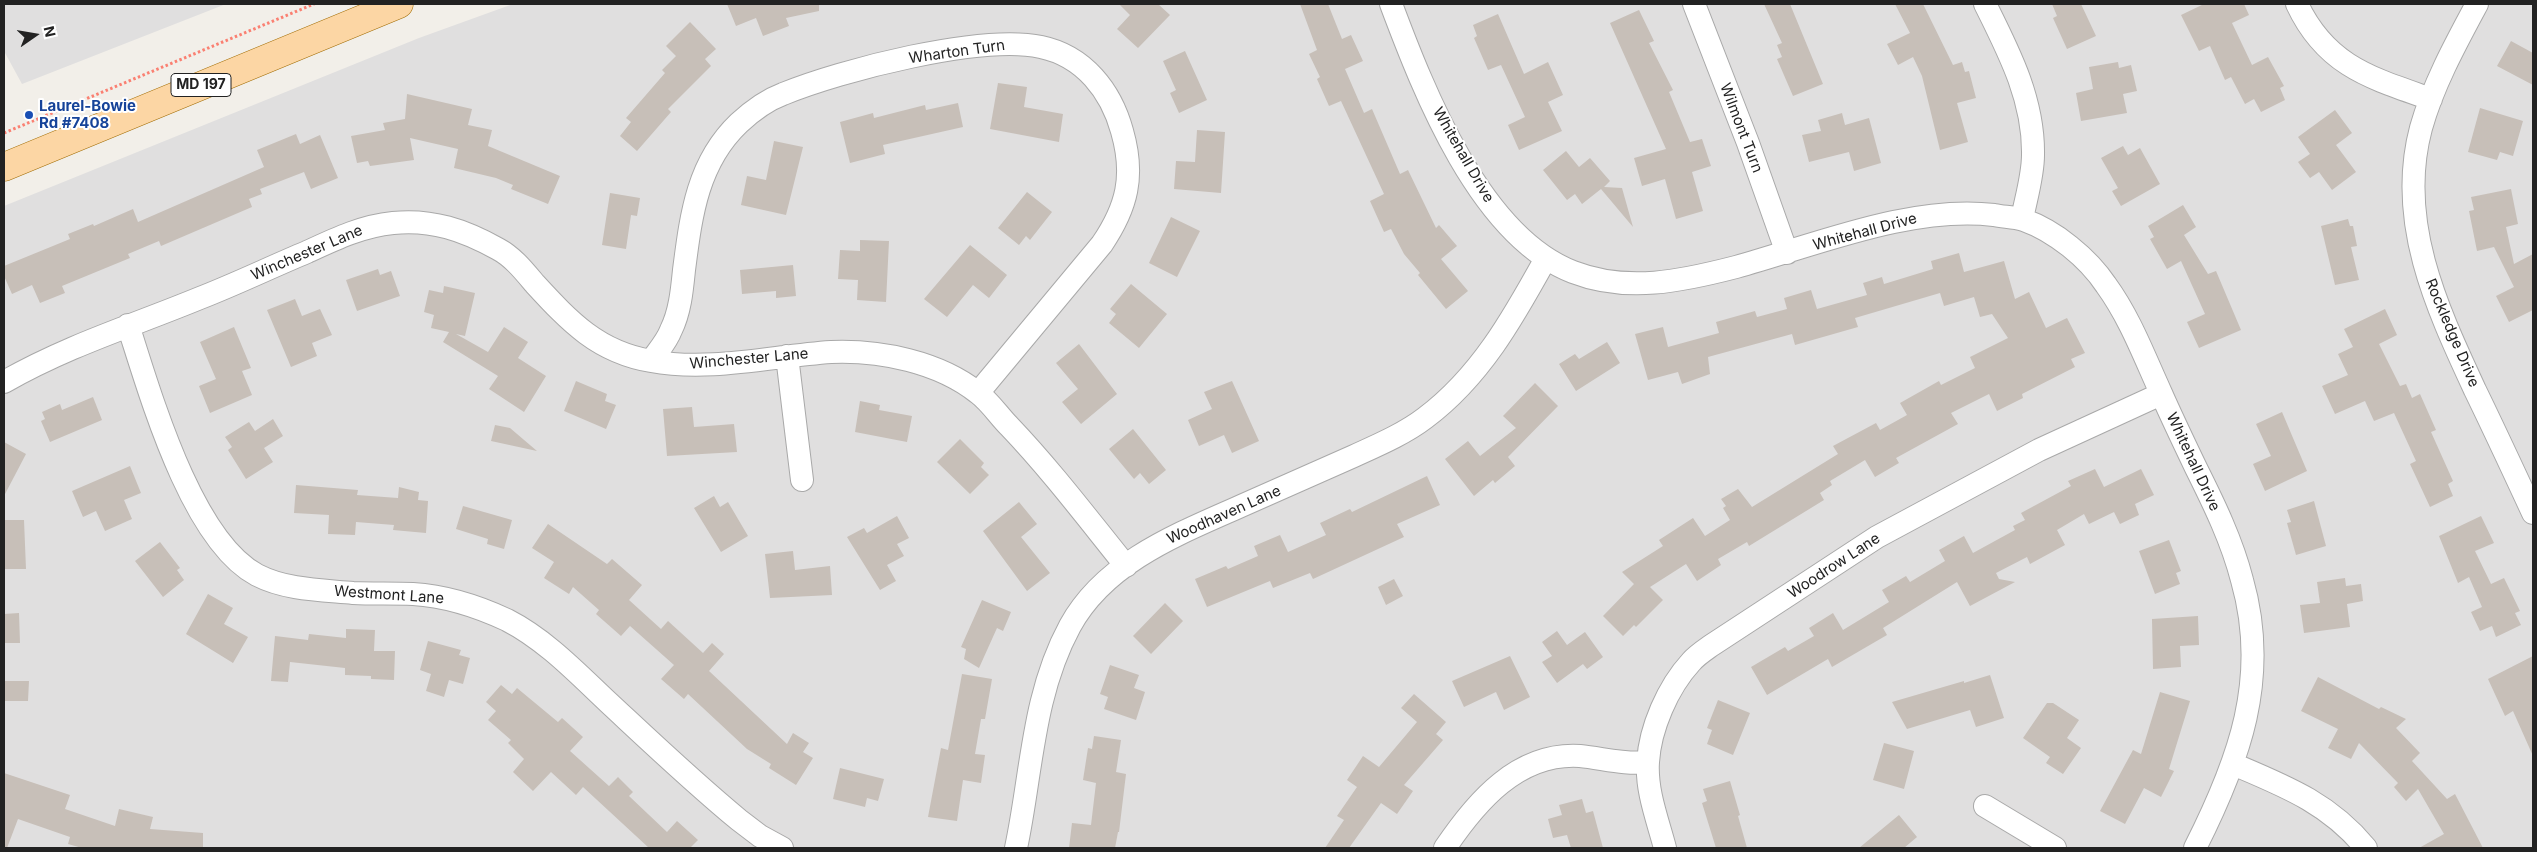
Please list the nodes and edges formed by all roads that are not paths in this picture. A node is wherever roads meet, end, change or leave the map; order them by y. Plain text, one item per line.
1 (399, 4) edge
2 (1391, 4) edge
3 (1694, 4) edge
4 (1985, 4) edge
5 (2297, 4) edge
6 (2477, 4) edge
7 (2431, 99) junction
8 (4, 168) edge
9 (2022, 219) junction
10 (1787, 253) junction
11 (1545, 260) junction
12 (128, 325) junction
13 (787, 356) junction
14 (651, 361) junction
15 (4, 382) edge
16 (978, 393) junction
17 (2161, 394) junction
18 (802, 480) dead end
19 (2533, 513) edge
20 (1126, 566) junction
21 (1648, 762) junction
22 (2233, 764) junction
23 (1984, 806) dead end
24 (782, 848) edge
25 (1016, 848) edge
26 (1444, 848) edge
27 (1665, 848) edge
28 (2056, 848) edge
29 (2195, 848) edge
30 (2366, 848) edge

1 - 8 main road, MD 197
2 - 11 street, Whitehall Drive
3 - 10 street, Wilmont Turn
4 - 9 street
5 - 7 street
6 - 7 street, Rockledge Drive
7 - 19 street, Rockledge Drive
9 - 10 street, Whitehall Drive
9 - 17 street, Whitehall Drive
10 - 11 street, Whitehall Drive
11 - 20 street, Woodhaven Lane
12 - 14 street, Winchester Lane
12 - 15 street, Winchester Lane
12 - 24 street, Westmont Lane
13 - 14 street, Winchester Lane
13 - 16 street, Winchester Lane
13 - 18 street
14 - 16 street, Wharton Turn
16 - 20 street, Winchester Lane
17 - 21 street, Woodrow Lane
17 - 22 street, Whitehall Drive
20 - 25 street, Woodhaven Lane
21 - 26 street
21 - 27 street, Woodrow Lane
22 - 29 street, Whitehall Drive
22 - 30 street
23 - 28 street

